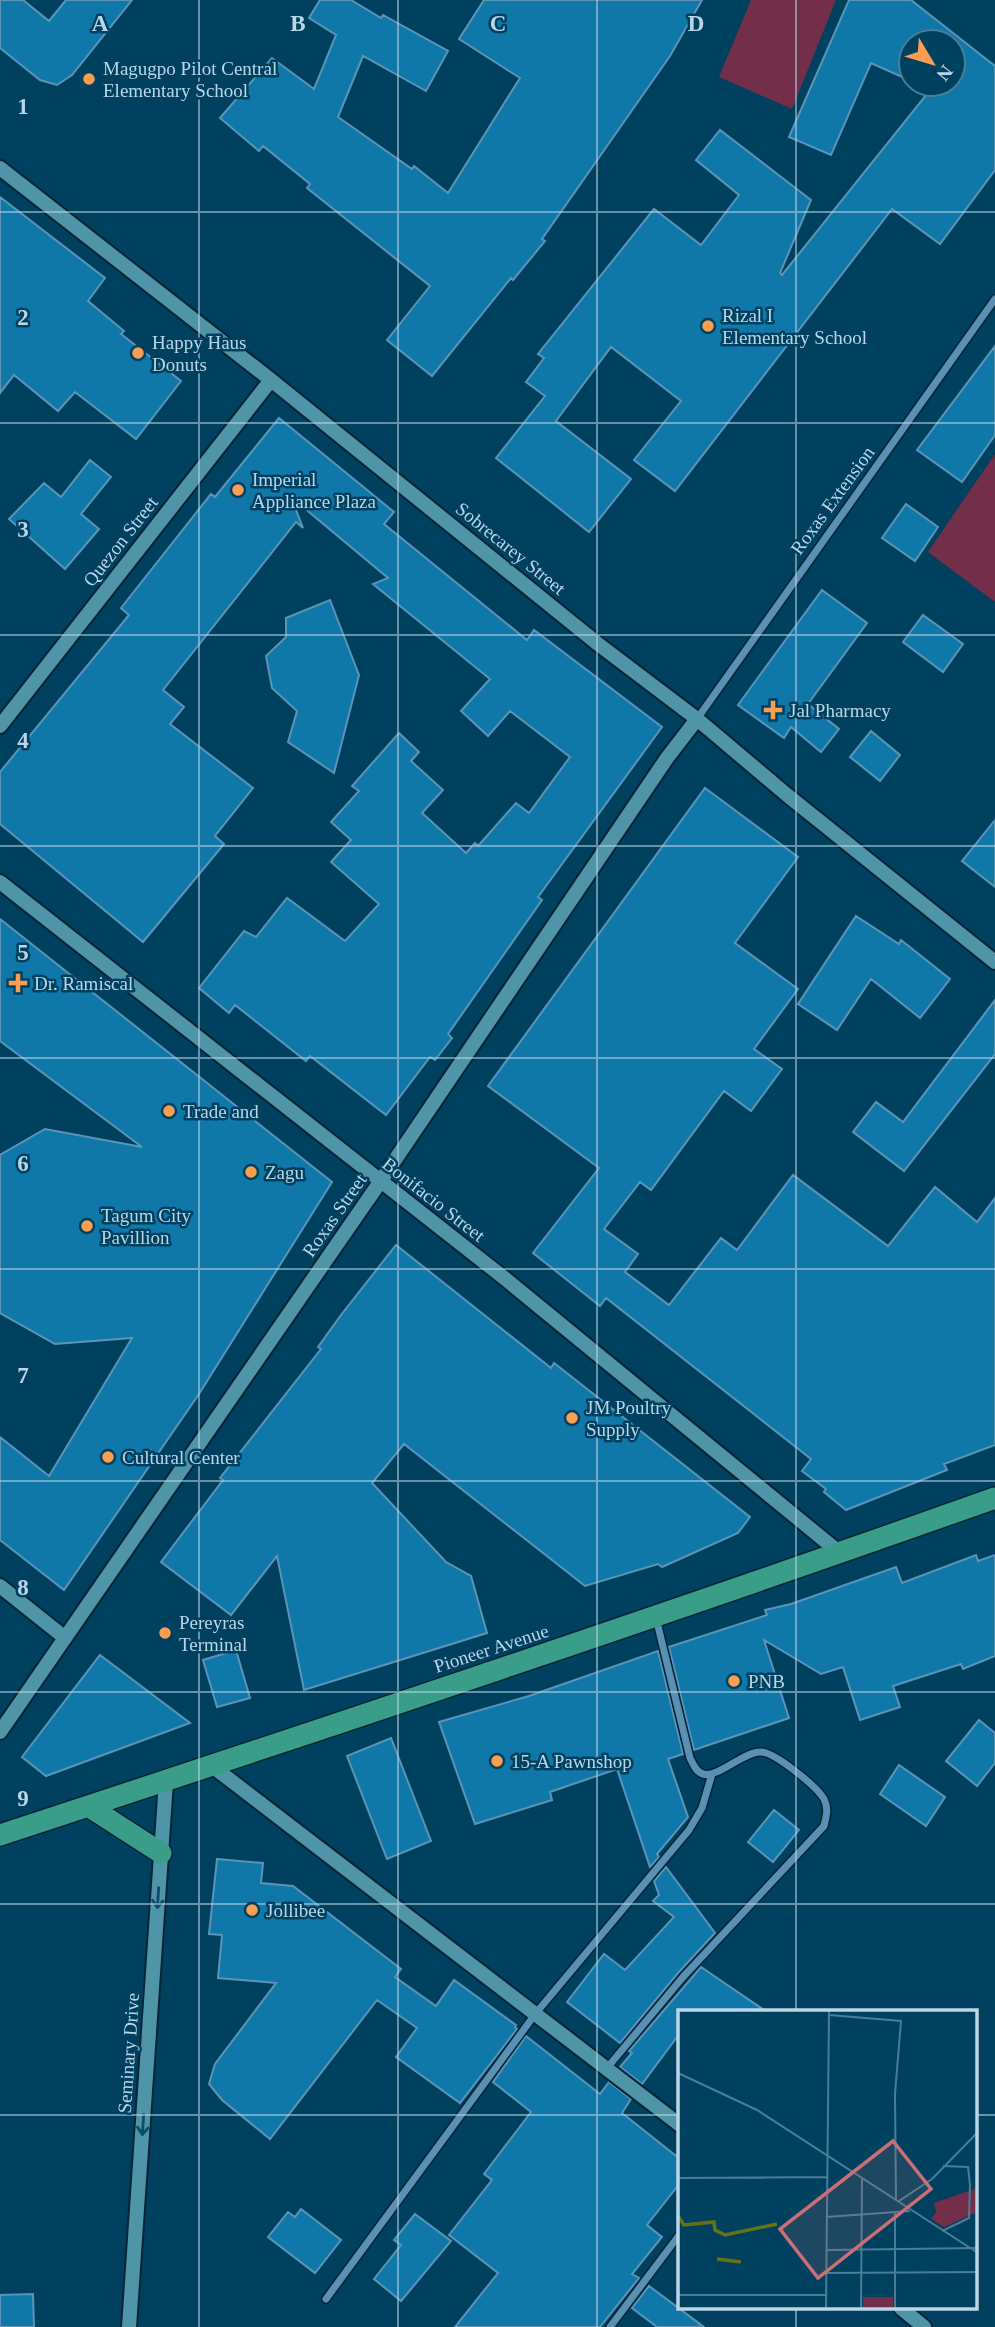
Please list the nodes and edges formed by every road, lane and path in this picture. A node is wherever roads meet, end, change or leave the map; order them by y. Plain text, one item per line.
1 (0, 167) edge
2 (995, 299) edge
3 (271, 380) junction
4 (697, 719) junction
5 (0, 726) edge
6 (0, 881) edge
7 (995, 962) edge
8 (380, 1182) junction
9 (995, 1498) edge
10 (840, 1553) junction
11 (0, 1586) edge
12 (656, 1618) junction
13 (64, 1637) junction
14 (0, 1732) edge
15 (212, 1766) junction
16 (712, 1774) junction
17 (166, 1781) junction
18 (89, 1806) junction
19 (0, 1835) edge
20 (161, 1853) junction
21 (536, 2013) junction
22 (606, 2069) junction
23 (678, 2123) edge
24 (678, 2237) edge
25 (326, 2299) dead end
26 (903, 2310) edge
27 (917, 2325) edge
28 (129, 2327) edge
29 (610, 2327) edge

1 - 3 street, Sobrecarey Street
2 - 4 street, Roxas Extension
3 - 4 street, Sobrecarey Street
3 - 5 street, Quezon Street
4 - 7 street, Sobrecarey Street
4 - 8 street, Roxas Street
6 - 8 street, Bonifacio Street
8 - 10 street, Bonifacio Street
8 - 13 street, Roxas Street
9 - 10 highway, Pioneer Avenue
10 - 12 highway, Pioneer Avenue
11 - 13 street
12 - 15 highway, Pioneer Avenue
12 - 16 street
13 - 14 street, Roxas Street
15 - 17 highway, Pioneer Avenue
15 - 21 street
16 - 21 street
16 - 22 street
17 - 18 highway, Pioneer Avenue
17 - 20 street, Seminary Drive
18 - 19 highway, Pioneer Avenue
18 - 20 highway
20 -> 28 street, Seminary Drive
21 - 22 street
21 - 25 street
22 - 23 street
24 - 29 street
26 - 27 street

